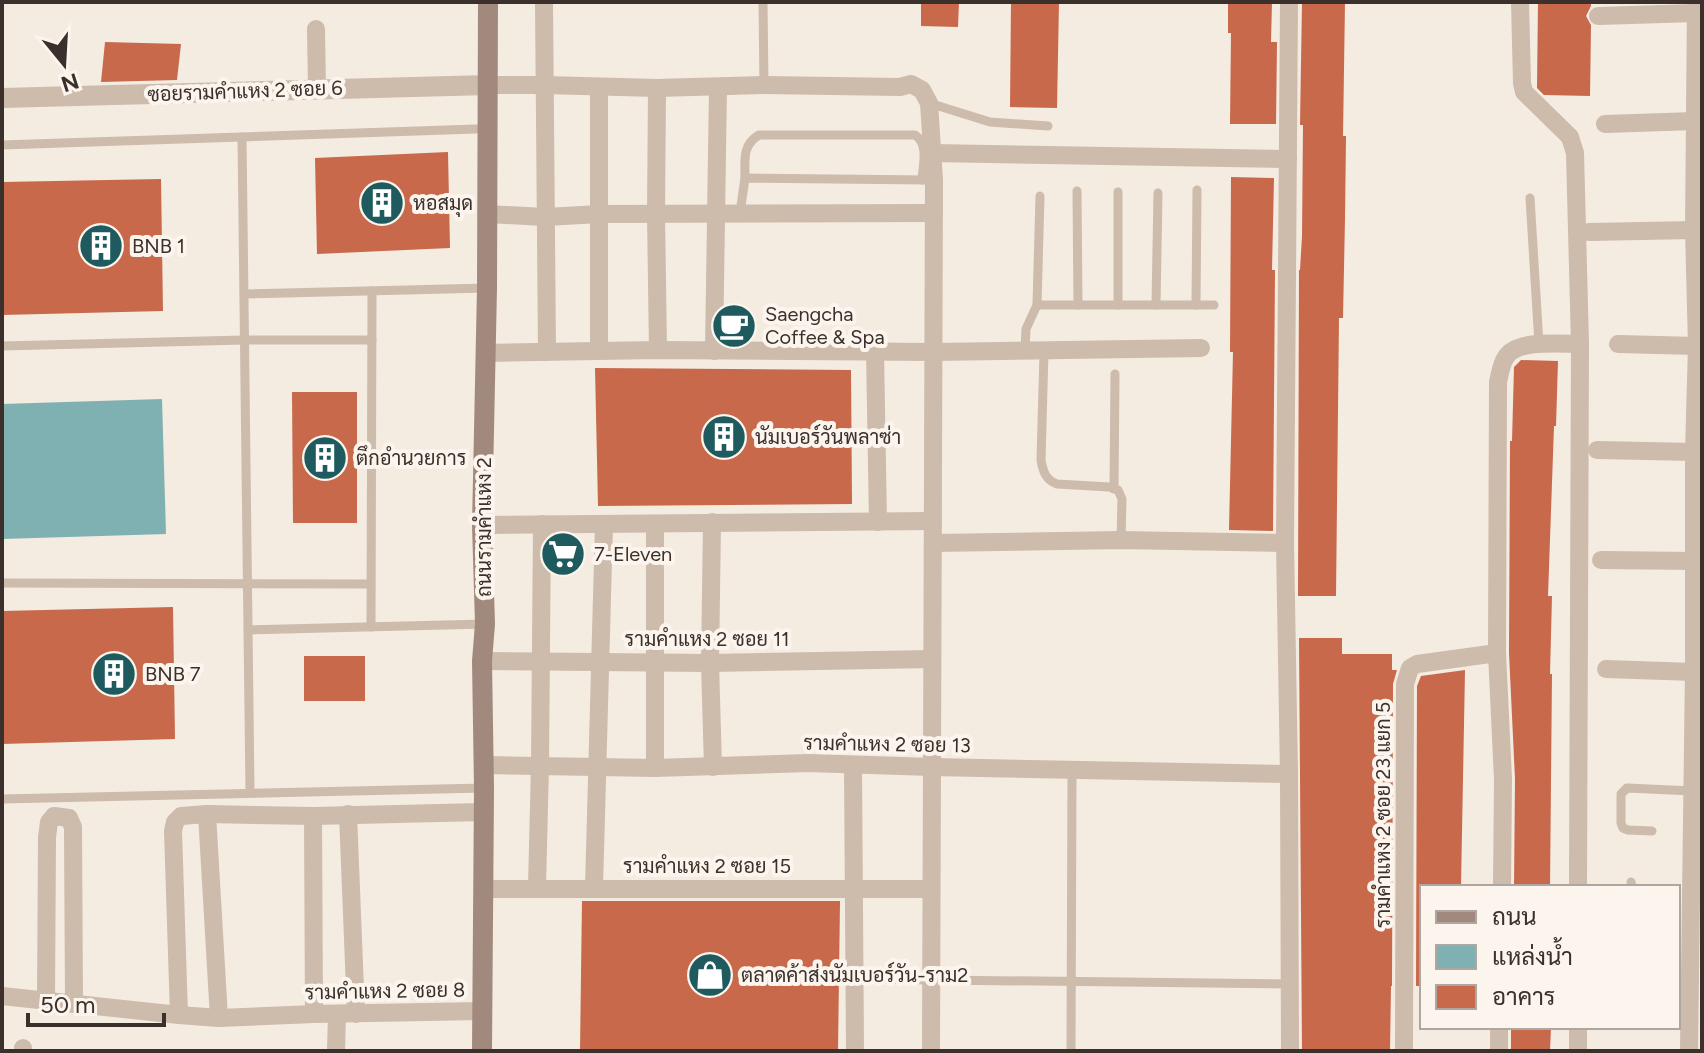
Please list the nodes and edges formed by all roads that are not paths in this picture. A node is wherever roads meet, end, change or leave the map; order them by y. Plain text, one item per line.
1 (488, 2) edge
2 (544, 2) edge
3 (763, 2) edge
4 (1289, 2) edge
5 (1520, 2) edge
6 (1696, 7) edge
7 (1598, 16) dead end
8 (316, 29) dead end
9 (1699, 65) edge
10 (488, 85) junction
11 (544, 85) junction
12 (764, 85) junction
13 (718, 87) junction
14 (599, 88) junction
15 (657, 88) junction
16 (317, 89) junction
17 (2, 98) edge
18 (929, 103) junction
19 (1605, 124) dead end
20 (1048, 126) dead end
21 (482, 129) junction
22 (1697, 130) edge
23 (242, 137) junction
24 (2, 145) edge
25 (931, 153) junction
26 (1288, 159) junction
27 (745, 178) junction
28 (928, 180) junction
29 (1197, 190) dead end
30 (1077, 191) dead end
31 (1118, 192) dead end
32 (1158, 193) dead end
33 (1040, 196) dead end
34 (1530, 198) dead end
35 (1698, 208) edge
36 (716, 213) junction
37 (740, 213) junction
38 (934, 213) junction
39 (488, 214) junction
40 (600, 214) junction
41 (656, 215) junction
42 (545, 217) junction
43 (1694, 230) junction
44 (1589, 232) dead end
45 (1698, 276) edge
46 (487, 288) junction
47 (372, 291) junction
48 (244, 294) junction
49 (1037, 305) junction
50 (1078, 305) junction
51 (1118, 305) junction
52 (1156, 305) junction
53 (1196, 305) junction
54 (1214, 305) dead end
55 (1699, 337) edge
56 (244, 340) junction
57 (372, 340) junction
58 (1539, 344) junction
59 (1580, 344) junction
60 (1618, 344) dead end
61 (2, 346) edge
62 (1201, 348) dead end
63 (658, 350) junction
64 (599, 351) junction
65 (714, 351) junction
66 (875, 351) junction
67 (1034, 351) junction
68 (547, 352) junction
69 (933, 352) junction
70 (485, 353) junction
71 (1115, 374) dead end
72 (1699, 397) edge
73 (1597, 450) dead end
74 (1697, 462) edge
75 (1114, 489) junction
76 (933, 521) junction
77 (712, 522) junction
78 (878, 522) junction
79 (542, 524) junction
80 (604, 524) junction
81 (655, 524) junction
82 (482, 525) junction
83 (1698, 534) edge
84 (1121, 540) junction
85 (933, 543) junction
86 (1285, 543) junction
87 (1601, 560) dead end
88 (1694, 561) junction
89 (2, 583) edge
90 (247, 584) junction
91 (371, 584) junction
92 (1698, 602) edge
93 (485, 624) junction
94 (371, 627) junction
95 (248, 630) junction
96 (1497, 653) junction
97 (932, 659) junction
98 (482, 661) junction
99 (542, 662) junction
100 (601, 662) junction
101 (654, 662) junction
102 (710, 663) junction
103 (1606, 669) dead end
104 (1697, 670) edge
105 (1698, 737) edge
106 (484, 765) junction
107 (540, 765) junction
108 (853, 765) junction
109 (599, 767) junction
110 (713, 767) junction
111 (932, 767) junction
112 (655, 768) junction
113 (1072, 770) junction
114 (1289, 774) junction
115 (484, 788) junction
116 (1693, 791) junction
117 (250, 792) junction
118 (2, 799) edge
119 (482, 812) junction
120 (1697, 813) edge
121 (207, 814) junction
122 (348, 814) junction
123 (313, 816) junction
124 (1652, 831) dead end
125 (1697, 872) edge
126 (1502, 885) edge
127 (1578, 885) edge
128 (537, 887) junction
129 (594, 888) junction
130 (483, 889) junction
131 (854, 889) junction
132 (931, 889) junction
133 (1684, 907) edge
134 (1696, 944) edge
135 (854, 979) junction
136 (931, 980) junction
137 (1073, 982) junction
138 (1290, 984) junction
139 (2, 996) edge
140 (46, 1001) junction
141 (74, 1004) junction
142 (482, 1011) junction
143 (1690, 1011) edge
144 (314, 1014) junction
145 (346, 1014) junction
146 (179, 1015) junction
147 (219, 1018) junction
148 (1499, 1029) edge
149 (1578, 1029) edge
150 (336, 1051) edge
151 (482, 1051) edge
152 (855, 1051) edge
153 (931, 1051) edge
154 (1071, 1051) edge
155 (1290, 1051) edge
156 (1404, 1051) edge
157 (1499, 1051) edge
158 (1578, 1051) edge
159 (1689, 1051) edge

1 - 10 main road, ถนนรามคำแหง 2
2 - 11 street
3 - 12 lane
4 - 26 street
5 - 59 street
6 - 7 street
6 - 9 street
8 - 16 street
9 - 22 street
10 - 11 street
10 - 16 street, ซอยรามคำแหง 2 ซอย 6
10 - 21 main road, ถนนรามคำแหง 2
11 - 14 street
11 - 42 street
12 - 13 street
12 - 18 street
13 - 15 street
13 - 36 street
14 - 15 street
14 - 40 street
15 - 41 street
16 - 17 street, ซอยรามคำแหง 2 ซอย 6
18 - 20 lane
18 - 25 street
19 - 22 street
21 - 23 lane
21 - 39 main road, ถนนรามคำแหง 2
22 - 35 street
23 - 24 lane
23 - 48 lane
25 - 26 street
25 - 28 street
26 - 86 street
27 - 28 lane
27 - 28 lane
27 - 37 lane
28 - 38 street
29 - 53 lane
30 - 50 lane
31 - 51 lane
32 - 52 lane
33 - 49 lane
34 - 58 lane
35 - 43 street
36 - 37 street
36 - 41 street
36 - 65 street
37 - 38 street
38 - 69 street
39 - 42 street
39 - 46 main road, ถนนรามคำแหง 2
40 - 41 street
40 - 42 street
40 - 64 street
41 - 63 street
42 - 68 street
43 - 44 street
43 - 45 street
45 - 55 street
46 - 47 lane
46 - 70 main road, ถนนรามคำแหง 2
47 - 48 lane
47 - 57 lane
48 - 56 lane
49 - 50 lane
49 - 67 lane
50 - 51 lane
51 - 52 lane
52 - 53 lane
53 - 54 lane
55 - 60 street
55 - 72 street
56 - 57 lane
56 - 61 lane
56 - 90 lane
57 - 91 lane
58 - 59 street
58 - 96 street
59 - 127 street
62 - 67 street
63 - 64 street
63 - 65 street
64 - 68 street
65 - 66 street
66 - 69 street
66 - 78 street
67 - 69 street
67 - 75 lane
68 - 70 street
69 - 76 street
70 - 82 main road, ถนนรามคำแหง 2
71 - 75 lane
72 - 74 street
73 - 74 street
74 - 83 street
75 - 84 lane
76 - 78 street
76 - 85 street
77 - 78 street
77 - 81 street
77 - 102 street
79 - 80 street
79 - 82 street
79 - 99 street
80 - 81 street
80 - 100 street
81 - 101 street
82 - 93 main road, ถนนรามคำแหง 2
83 - 88 street
84 - 85 street
84 - 86 street
85 - 97 street
86 - 114 street
87 - 88 street
88 - 92 street
89 - 90 lane
90 - 91 lane
90 - 95 lane
91 - 94 lane
92 - 104 street
93 - 94 lane
93 - 98 main road, ถนนรามคำแหง 2
94 - 95 lane
95 - 117 lane
96 - 126 street
96 - 156 street, รามคำแหง 2 ซอย 23 แยก 5
97 - 102 street, รามคำแหง 2 ซอย 11
97 - 111 street
98 - 99 street, รามคำแหง 2 ซอย 11
98 - 106 main road, ถนนรามคำแหง 2
99 - 100 street, รามคำแหง 2 ซอย 11
99 - 107 street
100 - 101 street, รามคำแหง 2 ซอย 11
100 - 109 street
101 - 102 street, รามคำแหง 2 ซอย 11
101 - 112 street
102 - 110 street
103 - 104 street
104 - 105 street
105 - 116 street
106 - 107 street, รามคำแหง 2 ซอย 13
106 - 115 main road, ถนนรามคำแหง 2
107 - 109 street, รามคำแหง 2 ซอย 13
107 - 128 street
108 - 110 street, รามคำแหง 2 ซอย 13
108 - 111 street, รามคำแหง 2 ซอย 13
108 - 131 street
109 - 112 street, รามคำแหง 2 ซอย 13
109 - 129 street
110 - 112 street, รามคำแหง 2 ซอย 13
111 - 113 street, รามคำแหง 2 ซอย 13
111 - 132 street
113 - 114 street, รามคำแหง 2 ซอย 13
113 - 137 lane
114 - 138 street
115 - 117 lane
115 - 119 main road, ถนนรามคำแหง 2
116 - 120 street
116 - 124 lane
117 - 118 lane
119 - 122 street
119 - 130 main road, ถนนรามคำแหง 2
120 - 125 street
121 - 123 street
121 - 146 street
121 - 147 street
122 - 123 street
122 - 145 street
123 - 144 street
125 - 133 street
128 - 129 street, รามคำแหง 2 ซอย 15
128 - 130 street, รามคำแหง 2 ซอย 15
129 - 131 street, รามคำแหง 2 ซอย 15
130 - 142 main road, ถนนรามคำแหง 2
131 - 132 street, รามคำแหง 2 ซอย 15
131 - 135 street
132 - 136 street
133 - 134 street
134 - 143 street
135 - 136 lane
135 - 152 street
136 - 137 lane
136 - 153 street
137 - 138 lane
137 - 154 lane
138 - 155 street
139 - 140 street, รามคำแหง 2 ซอย 8
140 - 141 street, รามคำแหง 2 ซอย 8
140 - 141 street
141 - 146 street, รามคำแหง 2 ซอย 8
142 - 145 street, รามคำแหง 2 ซอย 8
142 - 151 main road, ถนนรามคำแหง 2
143 - 159 street
144 - 145 street, รามคำแหง 2 ซอย 8
144 - 147 street, รามคำแหง 2 ซอย 8
145 - 150 street
146 - 147 street, รามคำแหง 2 ซอย 8
148 - 157 street
149 - 158 street

